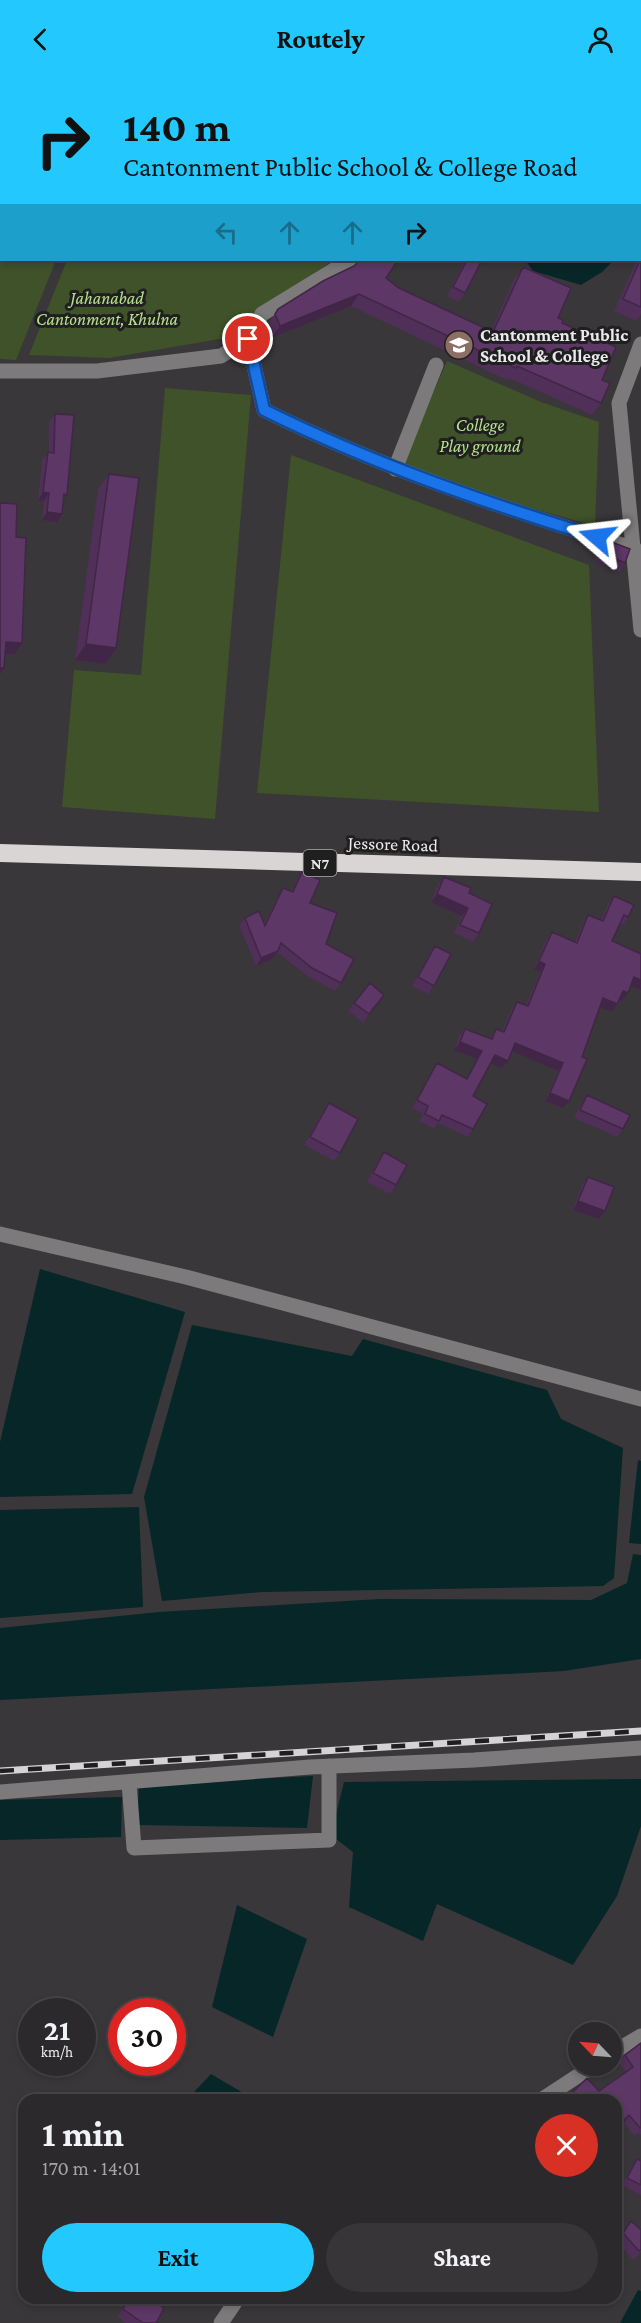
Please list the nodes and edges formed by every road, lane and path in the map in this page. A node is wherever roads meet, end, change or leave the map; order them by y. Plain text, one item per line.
1 (348, 261) edge
2 (248, 339) junction
3 (641, 344) edge
4 (436, 365) dead end
5 (0, 371) edge
6 (395, 469) junction
7 (635, 549) junction
8 (641, 630) edge
9 (0, 853) edge
10 (641, 872) edge
11 (0, 1234) edge
12 (641, 1399) edge
13 (641, 1748) edge
14 (329, 1766) junction
15 (129, 1782) junction
16 (0, 1792) edge
17 (641, 2036) edge
18 (622, 2047) edge
19 (578, 2076) edge
20 (550, 2094) edge
21 (234, 2304) edge
22 (220, 2323) edge

1 - 2 street
2 - 5 street
2 - 6 street
3 - 7 street
4 - 6 street
6 - 7 street
7 - 8 street
9 - 10 highway, Jessore Road / N7
11 - 12 street
13 - 14 street
14 - 15 street
14 - 15 street
15 - 16 street
17 - 18 street
19 - 20 street
21 - 22 street

